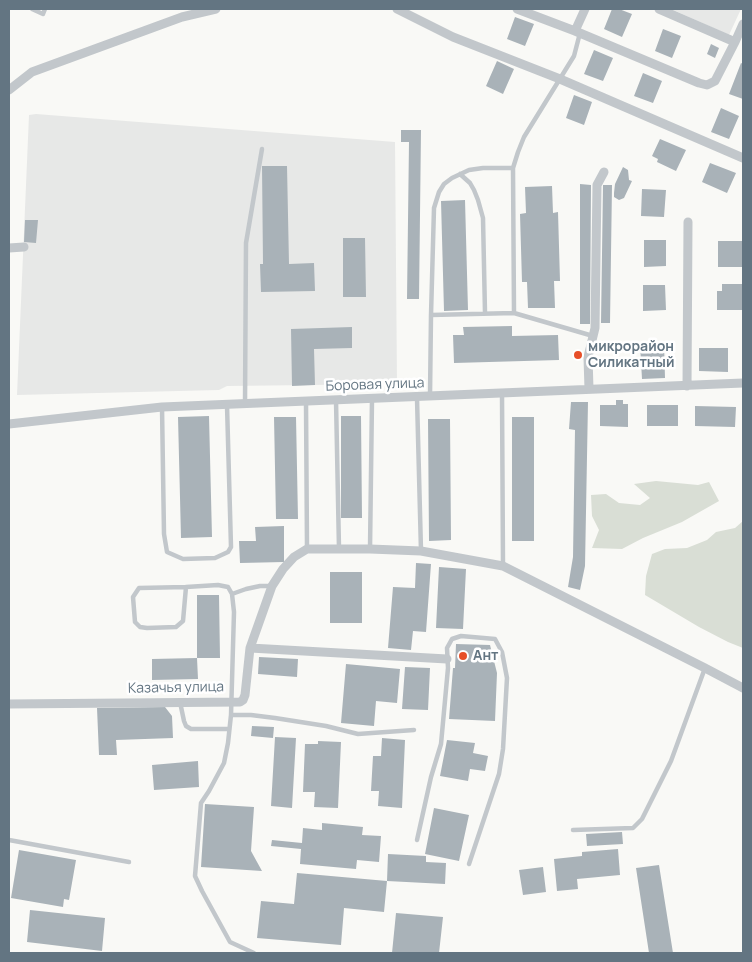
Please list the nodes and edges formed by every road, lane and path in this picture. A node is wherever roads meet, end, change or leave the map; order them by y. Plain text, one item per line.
1 (32, 9) edge
2 (45, 9) edge
3 (192, 9) edge
4 (216, 9) edge
5 (397, 9) edge
6 (517, 9) edge
7 (585, 9) edge
8 (659, 9) edge
9 (182, 17) junction
10 (743, 24) edge
11 (577, 32) junction
12 (735, 42) junction
13 (560, 79) junction
14 (9, 90) edge
15 (262, 149) dead end
16 (743, 158) edge
17 (514, 168) junction
18 (604, 172) dead end
19 (460, 174) junction
20 (688, 222) dead end
21 (9, 248) edge
22 (24, 248) dead end
23 (485, 313) junction
24 (514, 313) junction
25 (431, 315) junction
26 (593, 336) junction
27 (743, 384) edge
28 (687, 386) junction
29 (589, 389) junction
30 (502, 394) junction
31 (430, 397) junction
32 (417, 398) junction
33 (372, 399) junction
34 (336, 400) junction
35 (306, 402) junction
36 (227, 405) junction
37 (245, 405) junction
38 (162, 407) junction
39 (9, 424) edge
40 (307, 548) junction
41 (340, 549) junction
42 (370, 549) junction
43 (421, 551) junction
44 (503, 566) junction
45 (272, 586) junction
46 (186, 587) junction
47 (232, 594) junction
48 (250, 648) junction
49 (448, 659) junction
50 (705, 668) junction
51 (743, 688) edge
52 (180, 702) junction
53 (231, 702) junction
54 (9, 704) edge
55 (231, 715) junction
56 (229, 729) junction
57 (414, 730) dead end
58 (573, 830) dead end
59 (9, 840) edge
60 (418, 840) dead end
61 (129, 862) dead end
62 (469, 864) dead end
63 (254, 953) edge

1 - 2 lane
3 - 9 lane
4 - 9 street
5 - 13 street
6 - 11 street
7 - 11 street
8 - 12 street
9 - 14 street
10 - 12 street
11 - 12 street
11 - 13 lane
13 - 16 street
13 - 17 lane
15 - 37 lane
17 - 19 lane
17 - 24 lane
18 - 26 street
19 - 23 lane
19 - 25 lane
20 - 28 street
21 - 22 street
23 - 24 lane
23 - 25 lane
24 - 26 lane
25 - 31 lane
26 - 29 street
27 - 28 street, Боровая улица
28 - 29 street, Боровая улица
29 - 30 street, Боровая улица
30 - 31 street, Боровая улица
30 - 44 lane
31 - 32 street, Боровая улица
32 - 33 street, Боровая улица
32 - 43 lane
33 - 34 street, Боровая улица
33 - 42 lane
34 - 35 street, Боровая улица
34 - 41 lane
35 - 37 street, Боровая улица
35 - 40 lane
36 - 37 street, Боровая улица
36 - 38 street, Боровая улица
36 - 38 lane
38 - 39 street, Боровая улица
40 - 41 street
40 - 45 street, Казачья улица
41 - 42 street
42 - 43 street
43 - 44 street
44 - 50 street
45 - 47 lane
45 - 48 street, Казачья улица
46 - 46 lane
46 - 47 lane
47 - 53 lane
48 - 49 street
48 - 53 street, Казачья улица
49 - 60 lane
49 - 62 lane
50 - 51 street
50 - 58 lane
52 - 53 street, Казачья улица
52 - 54 street, Казачья улица
52 - 56 lane
53 - 55 lane
55 - 56 lane
55 - 57 lane
56 - 63 lane
59 - 61 lane

